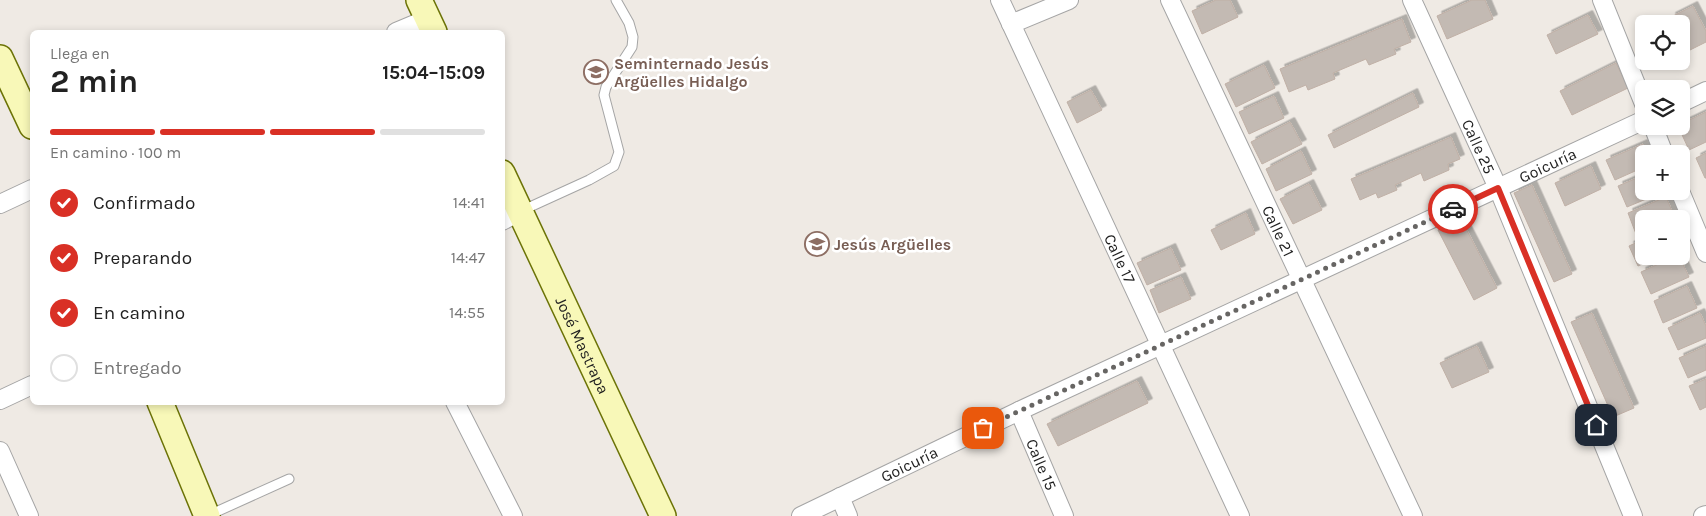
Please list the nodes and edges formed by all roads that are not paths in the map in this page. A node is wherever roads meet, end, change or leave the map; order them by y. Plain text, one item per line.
1 (616, 0) edge
2 (1000, 0) edge
3 (1069, 0) edge
4 (1170, 0) edge
5 (1412, 0) edge
6 (1602, 0) edge
7 (427, 17) edge
8 (1011, 24) junction
9 (400, 30) edge
10 (0, 58) edge
11 (1635, 82) edge
12 (1706, 91) edge
13 (1690, 99) edge
14 (30, 122) edge
15 (1635, 124) edge
16 (505, 186) edge
17 (1498, 188) junction
18 (30, 190) edge
19 (1684, 200) edge
20 (0, 204) edge
21 (512, 216) edge
22 (1706, 253) edge
23 (1302, 280) junction
24 (1161, 345) junction
25 (30, 386) edge
26 (0, 400) edge
27 (161, 405) edge
28 (457, 405) edge
29 (1019, 411) junction
30 (0, 450) edge
31 (289, 479) dead end
32 (840, 497) junction
33 (30, 516) edge
34 (207, 516) edge
35 (513, 516) edge
36 (663, 516) edge
37 (801, 516) edge
38 (848, 516) edge
39 (1064, 516) edge
40 (1240, 516) edge
41 (1413, 516) edge
42 (1633, 516) edge

1 - 21 lane
2 - 8 street, Calle 17
3 - 8 street
4 - 23 street, Calle 21
5 - 17 street, Calle 25
6 - 11 street
7 - 9 street
8 - 24 street, Calle 17
10 - 14 street
12 - 13 street
15 - 17 street, Goicuría
16 - 21 street, José Mastrapa
17 - 23 street, Goicuría
17 - 42 street, Calle 25
18 - 20 street
19 - 22 street
21 - 36 street, José Mastrapa
23 - 24 street, Goicuría
23 - 41 street, Calle 21
24 - 29 street, Goicuría
24 - 40 street, Calle 17
25 - 26 street
27 - 34 street
28 - 35 street
29 - 32 street, Goicuría
29 - 39 street, Calle 15
30 - 33 street
31 - 34 lane
32 - 37 street, Goicuría
32 - 38 street

